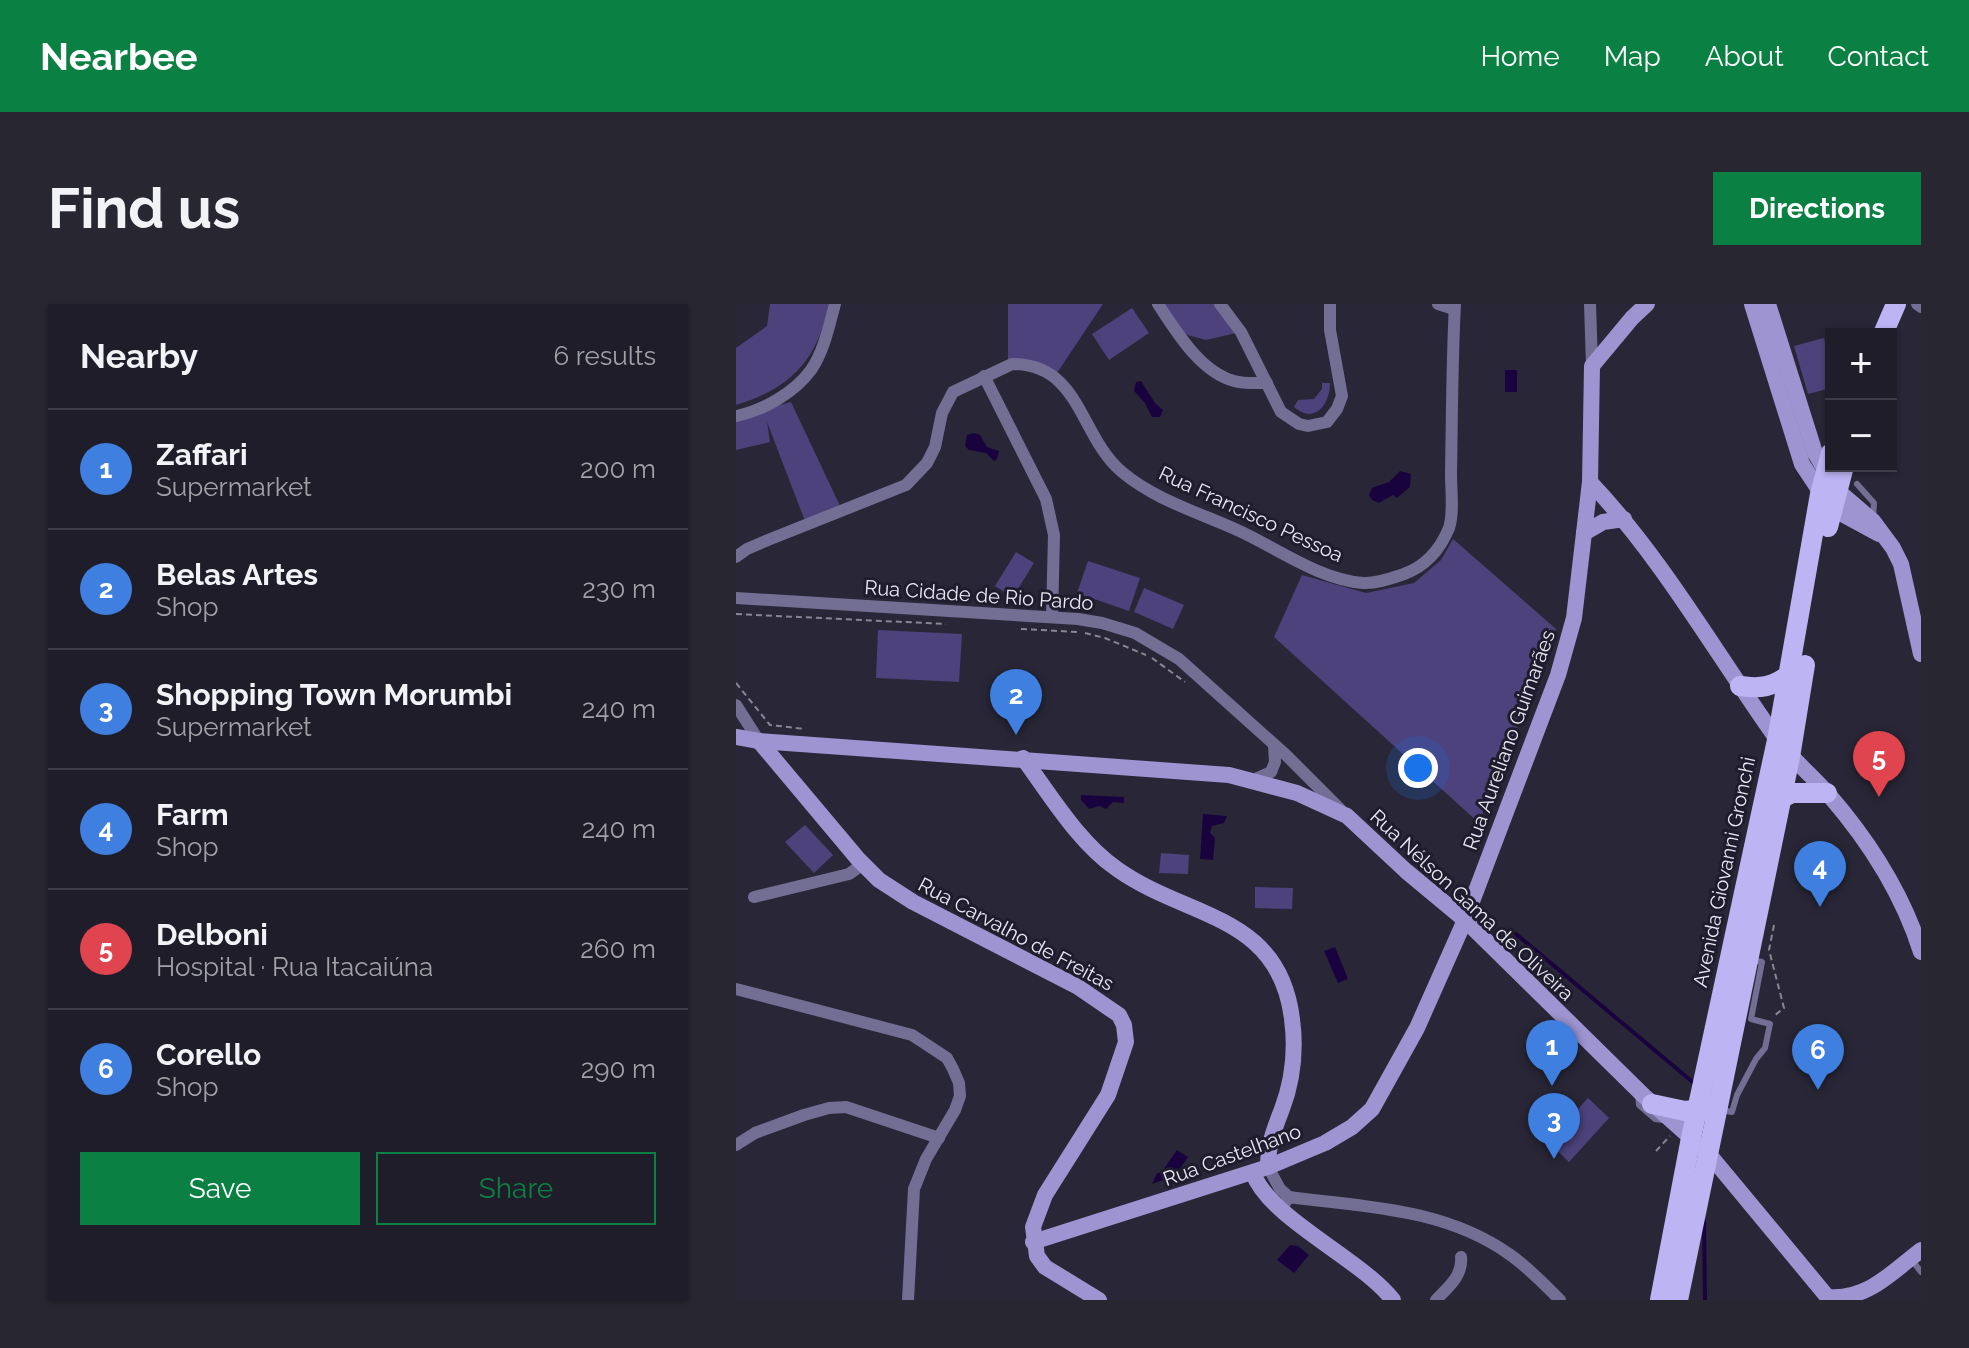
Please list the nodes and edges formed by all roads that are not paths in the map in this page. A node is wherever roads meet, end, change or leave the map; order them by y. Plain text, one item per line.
1 (835, 304) edge
2 (1158, 304) edge
3 (1220, 304) edge
4 (1330, 304) edge
5 (1438, 304) edge
6 (1590, 304) edge
7 (1647, 304) edge
8 (1752, 304) edge
9 (1768, 304) edge
10 (1896, 304) edge
11 (1454, 306) edge
12 (1886, 328) edge
13 (1592, 366) junction
14 (984, 376) junction
15 (1267, 383) junction
16 (736, 416) edge
17 (1825, 459) edge
18 (1832, 472) edge
19 (1590, 482) junction
20 (1857, 484) dead end
21 (1829, 497) junction
22 (1624, 519) junction
23 (1873, 521) junction
24 (1584, 533) junction
25 (1884, 536) junction
26 (736, 557) edge
27 (736, 598) edge
28 (1052, 617) junction
29 (1921, 654) edge
30 (1789, 675) junction
31 (1740, 686) junction
32 (736, 705) edge
33 (736, 737) edge
34 (1777, 740) junction
35 (759, 741) junction
36 (1274, 746) junction
37 (1790, 757) junction
38 (1023, 758) junction
39 (1253, 780) junction
40 (1827, 793) junction
41 (1780, 798) junction
42 (1760, 810) junction
43 (1347, 816) junction
44 (863, 864) junction
45 (754, 897) dead end
46 (1465, 920) junction
47 (1921, 952) edge
48 (1748, 959) junction
49 (736, 989) edge
50 (1645, 1097) junction
51 (1711, 1108) junction
52 (1678, 1130) junction
53 (939, 1138) junction
54 (736, 1145) edge
55 (1708, 1153) junction
56 (1261, 1170) junction
57 (1285, 1203) junction
58 (1033, 1242) junction
59 (1916, 1254) edge
60 (1461, 1257) dead end
61 (1921, 1272) edge
62 (908, 1280) junction
63 (1876, 1292) edge
64 (1829, 1298) edge
65 (908, 1300) edge
66 (920, 1300) edge
67 (1099, 1300) edge
68 (1393, 1300) edge
69 (1436, 1300) edge
70 (1560, 1300) edge
71 (1660, 1300) edge
72 (1678, 1300) edge

1 - 16 street
2 - 15 street
3 - 15 street
4 - 15 street
5 - 11 street
6 - 13 street
7 - 13 street
8 - 21 street
9 - 17 street
10 - 12 main road
11 - 14 street, Rua Francisco Pessoa
13 - 19 street, Rua Aureliano Guimarães
14 - 26 street, Rua Francisco Pessoa
14 - 28 street
18 - 21 main road, Avenida Giovanni Gronchi
19 - 22 street
19 - 24 street, Rua Aureliano Guimarães
20 - 23 lane
21 - 23 street
21 - 25 street
21 - 30 main road, Avenida Giovanni Gronchi
21 - 37 main road, Avenida Giovanni Gronchi
22 - 24 street
22 - 31 street
23 - 25 street
24 - 46 street, Rua Aureliano Guimarães
25 - 29 street
27 - 28 street, Rua Cidade de Rio Pardo
28 - 36 street, Rua Cidade de Rio Pardo
30 - 31 main road
30 - 34 main road, Avenida Giovanni Gronchi
31 - 34 street
32 - 35 street
33 - 35 street, Rua Nélson Gama de Oliveira
34 - 37 street
34 - 42 main road, Avenida Giovanni Gronchi
35 - 38 street, Rua Nélson Gama de Oliveira
35 - 44 street, Rua Carvalho de Freitas
36 - 39 street
36 - 43 street, Rua Cidade de Rio Pardo
37 - 40 street
37 - 41 main road, Avenida Giovanni Gronchi
38 - 39 street, Rua Nélson Gama de Oliveira
38 - 56 street
39 - 43 street, Rua Nélson Gama de Oliveira
40 - 41 main road
40 - 47 street
41 - 42 main road
41 - 48 main road, Avenida Giovanni Gronchi
42 - 51 main road, Avenida Giovanni Gronchi
43 - 46 street, Rua Nélson Gama de Oliveira
44 - 45 street
44 - 58 street, Rua Carvalho de Freitas
46 - 50 street, Rua Nélson Gama de Oliveira
46 - 56 street, Rua Castelhano
48 - 51 main road, Avenida Giovanni Gronchi
48 - 51 lane
49 - 53 street
50 - 51 main road
50 - 52 street, Rua Nélson Gama de Oliveira
51 - 52 main road, Avenida Giovanni Gronchi
51 - 55 main road, Avenida Giovanni Gronchi
52 - 55 street, Rua Nélson Gama de Oliveira
52 - 71 main road, Avenida Giovanni Gronchi
53 - 54 street
53 - 62 street
55 - 64 street, Rua Nélson Gama de Oliveira
55 - 72 main road, Avenida Giovanni Gronchi
56 - 57 street
56 - 58 street, Rua Castelhano
57 - 68 street
57 - 70 street
58 - 67 street
59 - 61 lane
59 - 63 street
60 - 69 street
62 - 65 street
62 - 66 street
63 - 64 street

